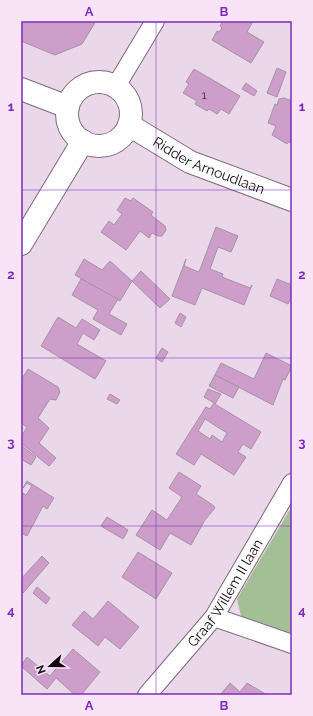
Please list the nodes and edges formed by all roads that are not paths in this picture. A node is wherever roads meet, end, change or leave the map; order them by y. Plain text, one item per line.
1 (155, 21) edge
2 (116, 86) junction
3 (21, 89) edge
4 (68, 107) junction
5 (129, 125) junction
6 (83, 140) junction
7 (292, 200) edge
8 (21, 244) edge
9 (292, 483) edge
10 (214, 617) junction
11 (292, 644) edge
12 (147, 695) edge

1 - 2 street
2 - 4 street
2 - 5 street
3 - 4 street
4 - 6 street
5 - 6 street
5 - 7 street, Ridder Arnoudlaan
6 - 8 street
9 - 10 street, Graaf Willem II laan
10 - 11 street
10 - 12 street, Graaf Willem II laan

